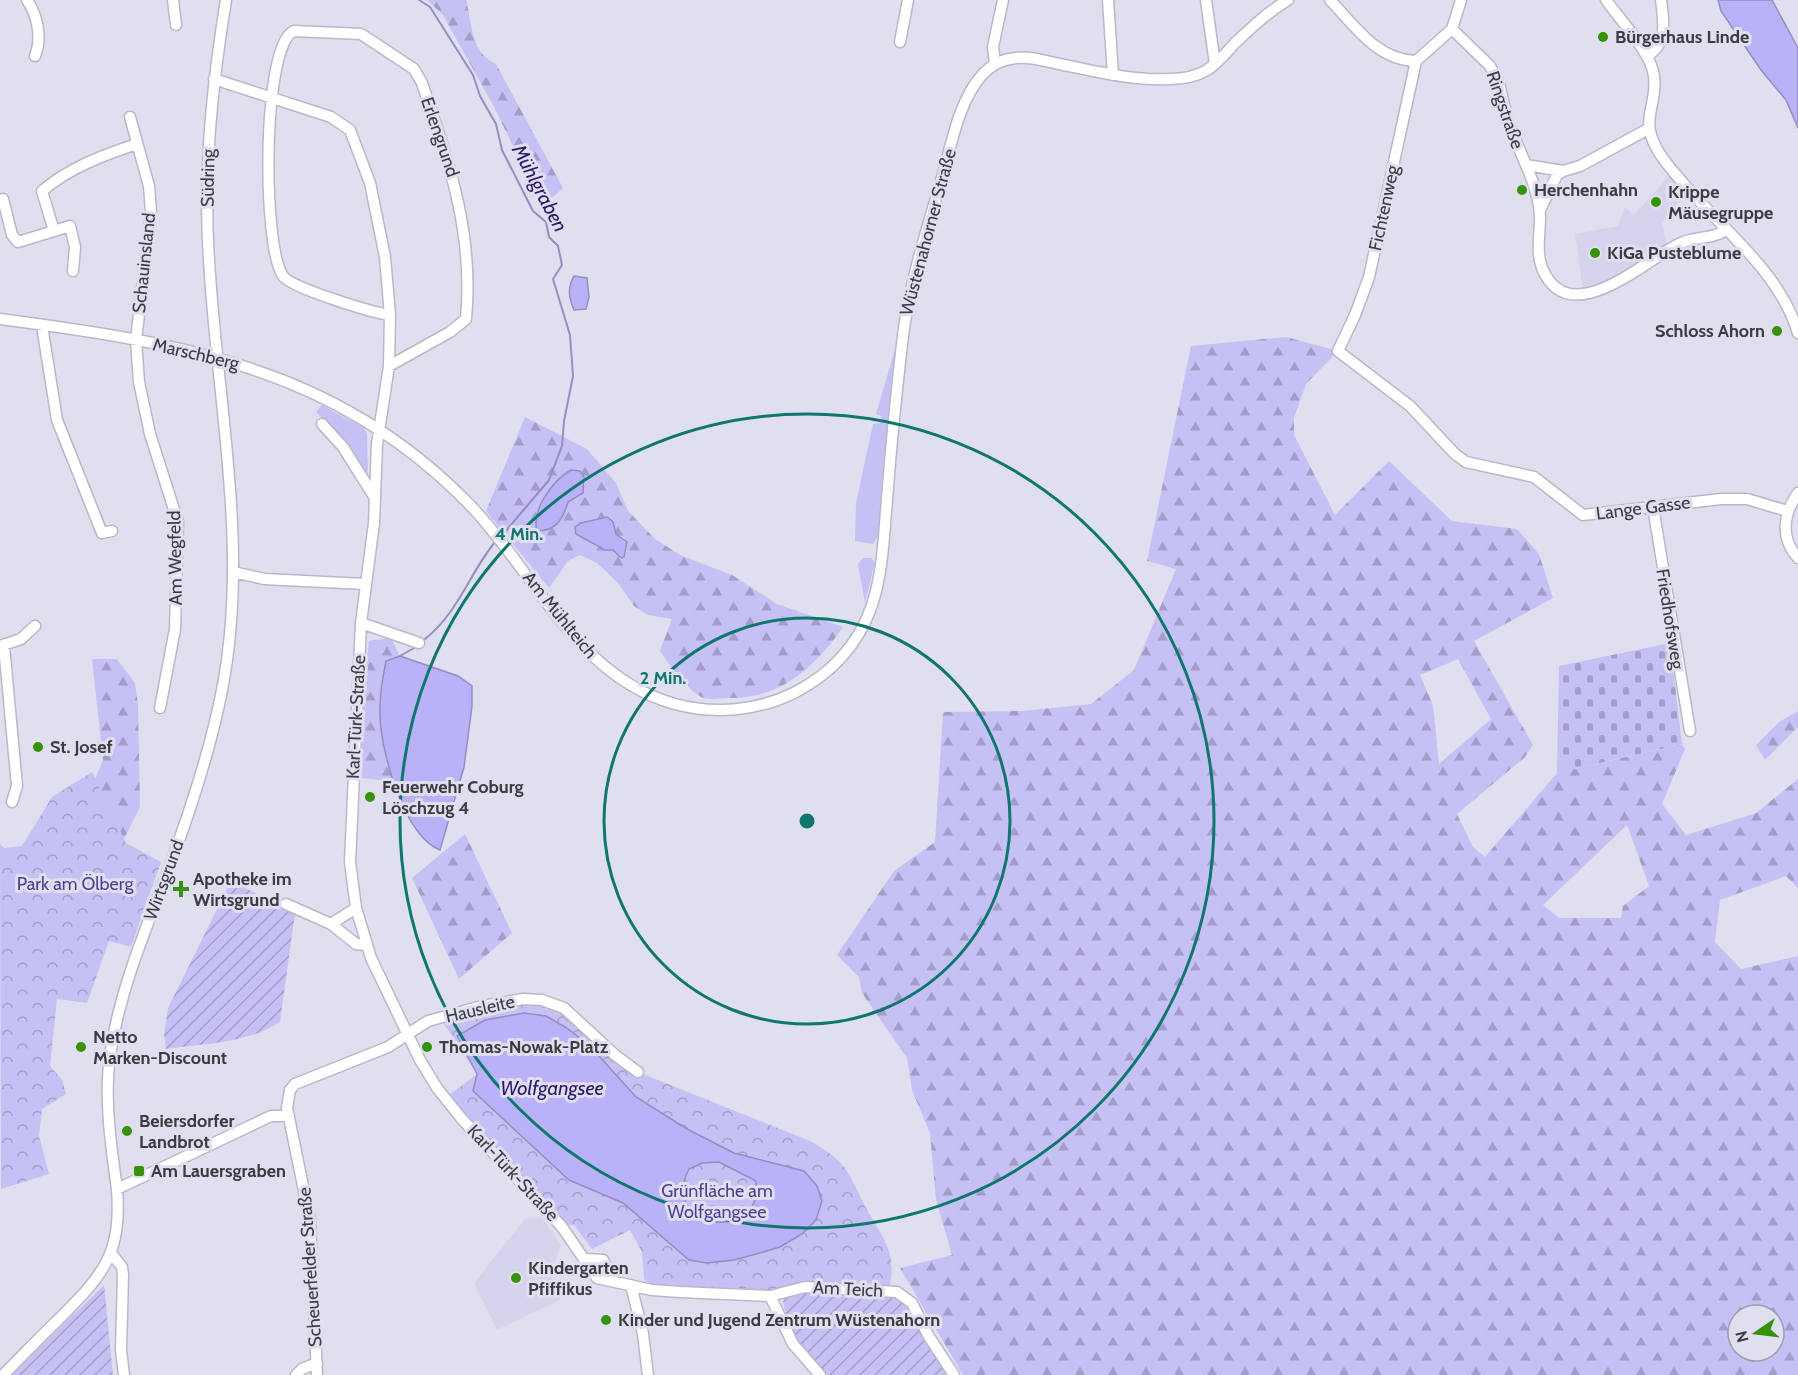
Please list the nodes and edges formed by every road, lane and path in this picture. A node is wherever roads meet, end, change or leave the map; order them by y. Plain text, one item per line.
1 (27, 0) edge
2 (173, 0) edge
3 (226, 0) edge
4 (909, 0) edge
5 (1003, 0) edge
6 (1108, 0) edge
7 (1206, 0) edge
8 (1288, 0) edge
9 (1330, 0) edge
10 (1461, 0) edge
11 (1606, 0) edge
12 (1661, 0) edge
13 (176, 25) dead end
14 (1452, 29) junction
15 (900, 42) dead end
16 (35, 56) dead end
17 (1647, 57) junction
18 (1416, 61) junction
19 (995, 64) junction
20 (1215, 64) junction
21 (1113, 75) junction
22 (214, 79) junction
23 (272, 97) junction
24 (130, 117) dead end
25 (1648, 129) junction
26 (137, 144) junction
27 (1526, 165) junction
28 (1563, 171) junction
29 (3, 199) dead end
30 (1540, 211) junction
31 (1726, 230) junction
32 (54, 231) junction
33 (73, 271) dead end
34 (390, 315) junction
35 (0, 319) edge
36 (42, 326) junction
37 (1798, 333) edge
38 (136, 340) junction
39 (1338, 351) joint
40 (217, 357) junction
41 (389, 366) junction
42 (322, 424) dead end
43 (380, 428) junction
44 (1798, 493) edge
45 (375, 498) junction
46 (1653, 507) junction
47 (1787, 511) junction
48 (112, 531) dead end
49 (1798, 558) edge
50 (233, 572) junction
51 (365, 584) junction
52 (361, 623) junction
53 (35, 626) dead end
54 (419, 643) dead end
55 (2, 646) edge
56 (816, 681) joint
57 (160, 708) dead end
58 (1690, 731) dead end
59 (12, 802) dead end
60 (286, 904) dead end
61 (356, 908) junction
62 (331, 924) junction
63 (365, 945) junction
64 (407, 1032) junction
65 (638, 1071) dead end
66 (289, 1116) junction
67 (117, 1189) junction
68 (111, 1253) junction
69 (631, 1285) junction
70 (770, 1296) junction
71 (317, 1363) junction
72 (3, 1375) edge
73 (124, 1375) edge
74 (296, 1375) edge
75 (317, 1375) edge
76 (648, 1375) edge
77 (820, 1375) edge
78 (954, 1375) edge

1 - 16 street
2 - 13 street
3 - 22 street, Südring
4 - 15 street
5 - 19 street
6 - 21 street
7 - 20 street
8 - 20 street
9 - 18 street
10 - 14 street
11 - 17 street
12 - 17 street
14 - 18 street
14 - 27 street, Ringstraße
17 - 25 street
18 - 39 street, Fichtenweg
19 - 21 street
19 - 56 street, Wüstenahorner Straße
20 - 21 street
22 - 23 street, Karl-Türk-Straße
22 - 40 street, Südring
23 - 34 street, Karl-Türk-Straße
23 - 34 street
23 - 41 street, Erlengrund
24 - 26 street, Schauinsland
25 - 28 street, Ringstraße
25 - 31 street
26 - 32 street
26 - 38 street, Schauinsland
27 - 28 street, Ringstraße
27 - 30 street, Ringstraße
28 - 30 street, Ringstraße
29 - 32 street
30 - 31 street, Ringstraße
31 - 37 street
32 - 33 street
34 - 41 street, Karl-Türk-Straße
35 - 36 street, Marschberg
36 - 38 street, Marschberg
36 - 48 street
38 - 40 street, Marschberg
38 - 57 street, Am Wegfeld
39 - 46 street, Lange Gasse
40 - 43 street, Marschberg
40 - 50 street, Wirtsgrund
41 - 43 street, Karl-Türk-Straße
42 - 45 street
43 - 45 street, Karl-Türk-Straße
43 - 56 street, Am Mühlteich
44 - 47 street
45 - 51 street, Karl-Türk-Straße
46 - 47 street, Lange Gasse
46 - 58 street, Friedhofsweg
47 - 49 street
50 - 51 street
50 - 67 street, Wirtsgrund
51 - 52 street, Karl-Türk-Straße
52 - 54 street
52 - 61 street, Karl-Türk-Straße
53 - 55 street
55 - 59 street
60 - 62 street
61 - 62 street
61 - 63 street, Karl-Türk-Straße
62 - 63 street
63 - 64 street, Karl-Türk-Straße
64 - 65 street, Hausleite
64 - 66 street, Scheuerfelder Straße
64 - 69 street, Karl-Türk-Straße
66 - 67 street
66 - 71 street, Scheuerfelder Straße
67 - 68 street
68 - 72 street
68 - 73 street
69 - 70 street, Karl-Türk-Straße
69 - 76 street
70 - 77 street
70 - 78 street, Am Teich
71 - 74 street, Scheuerfelder Straße
71 - 75 street, Scheuerfelder Straße

